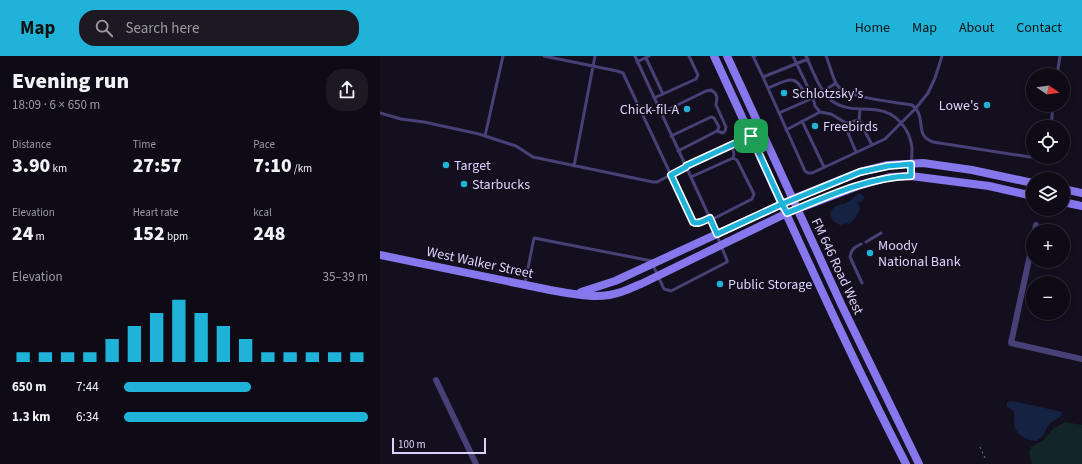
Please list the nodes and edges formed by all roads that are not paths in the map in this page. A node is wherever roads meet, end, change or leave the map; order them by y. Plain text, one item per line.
1 (503, 56) edge
2 (544, 56) edge
3 (595, 56) edge
4 (635, 56) edge
5 (689, 56) edge
6 (714, 56) edge
7 (727, 56) edge
8 (754, 56) edge
9 (793, 56) edge
10 (826, 56) edge
11 (942, 56) edge
12 (1060, 56) edge
13 (647, 57) edge
14 (807, 58) edge
15 (637, 62) junction
16 (797, 64) junction
17 (593, 66) junction
18 (1058, 68) edge
19 (763, 78) junction
20 (836, 83) junction
21 (768, 88) junction
22 (823, 91) junction
23 (663, 94) junction
24 (654, 98) junction
25 (813, 98) junction
26 (808, 100) junction
27 (916, 108) junction
28 (860, 110) junction
29 (820, 112) junction
30 (380, 113) edge
31 (661, 113) junction
32 (779, 113) junction
33 (859, 120) junction
34 (802, 121) junction
35 (901, 122) junction
36 (846, 123) junction
37 (786, 130) junction
38 (717, 131) junction
39 (485, 136) junction
40 (671, 136) junction
41 (751, 136) junction
42 (872, 144) junction
43 (732, 145) junction
44 (678, 151) junction
45 (856, 152) junction
46 (1026, 156) edge
47 (733, 158) junction
48 (911, 164) junction
49 (574, 166) junction
50 (686, 167) junction
51 (824, 167) junction
52 (671, 175) junction
53 (911, 176) junction
54 (691, 177) junction
55 (1026, 182) edge
56 (1070, 190) edge
57 (1082, 193) edge
58 (1026, 194) edge
59 (793, 199) junction
60 (1070, 203) edge
61 (782, 204) junction
62 (1082, 206) edge
63 (797, 208) junction
64 (787, 213) junction
65 (710, 219) junction
66 (881, 233) dead end
67 (717, 234) junction
68 (866, 242) dead end
69 (861, 244) dead end
70 (721, 245) junction
71 (380, 255) edge
72 (654, 263) junction
73 (1027, 268) edge
74 (657, 276) junction
75 (862, 283) dead end
76 (525, 285) junction
77 (574, 294) junction
78 (1082, 360) edge
79 (436, 380) dead end
80 (476, 464) edge
81 (906, 464) edge
82 (919, 464) edge

1 - 39 lane
2 - 17 lane
3 - 17 lane
4 - 15 lane
5 - 23 lane
6 - 41 street, FM 646 Road West
7 - 59 street, FM 646 Road West
8 - 19 lane
9 - 16 lane
10 - 20 lane
11 - 27 lane
12 - 18 lane
13 - 15 lane
13 - 23 lane
14 - 16 lane
14 - 22 lane
15 - 24 lane
16 - 19 lane
16 - 25 lane
17 - 49 lane
17 - 52 lane
19 - 21 lane
20 - 22 lane
20 - 27 lane
21 - 26 lane
21 - 32 lane
22 - 25 lane
22 - 28 lane
23 - 24 lane
24 - 31 lane
25 - 26 lane
25 - 29 lane
26 - 32 lane
27 - 35 lane
27 - 46 lane
28 - 33 lane
28 - 35 lane
29 - 34 lane
29 - 36 lane
30 - 39 lane
31 - 38 lane
31 - 40 lane
32 - 37 lane
33 - 36 lane
33 - 42 lane
34 - 37 lane
34 - 51 lane
35 - 42 lane
35 - 48 lane
36 - 45 lane
37 - 51 lane
38 - 40 lane
38 - 44 lane
39 - 49 lane
40 - 44 lane
41 - 43 lane
41 - 61 street, FM 646 Road West
42 - 45 lane
43 - 47 lane
43 - 50 lane
44 - 50 lane
45 - 51 lane
47 - 54 lane
47 - 65 lane
48 - 53 lane
48 - 55 street, West Walker Street
48 - 59 street, West Walker Street
49 - 52 lane
50 - 52 lane
50 - 54 lane
52 - 65 lane
53 - 58 street, West Walker Street
53 - 63 street, West Walker Street
54 - 65 lane
56 - 57 street
59 - 61 street, West Walker Street
59 - 63 street, FM 646 Road West
60 - 62 street
61 - 64 street, FM 646 Road West
61 - 67 street, West Walker Street
63 - 64 street, West Walker Street
63 - 82 street, FM 646 Road West
64 - 70 street, West Walker Street
64 - 81 street, FM 646 Road West
65 - 67 lane
66 - 68 lane
67 - 70 lane
67 - 72 street, West Walker Street
69 - 75 lane
70 - 74 street, West Walker Street
70 - 74 lane
71 - 76 street, West Walker Street
72 - 74 lane
72 - 76 lane
72 - 77 street, West Walker Street
73 - 78 street
74 - 77 street, West Walker Street
76 - 77 street, West Walker Street
79 - 80 street

